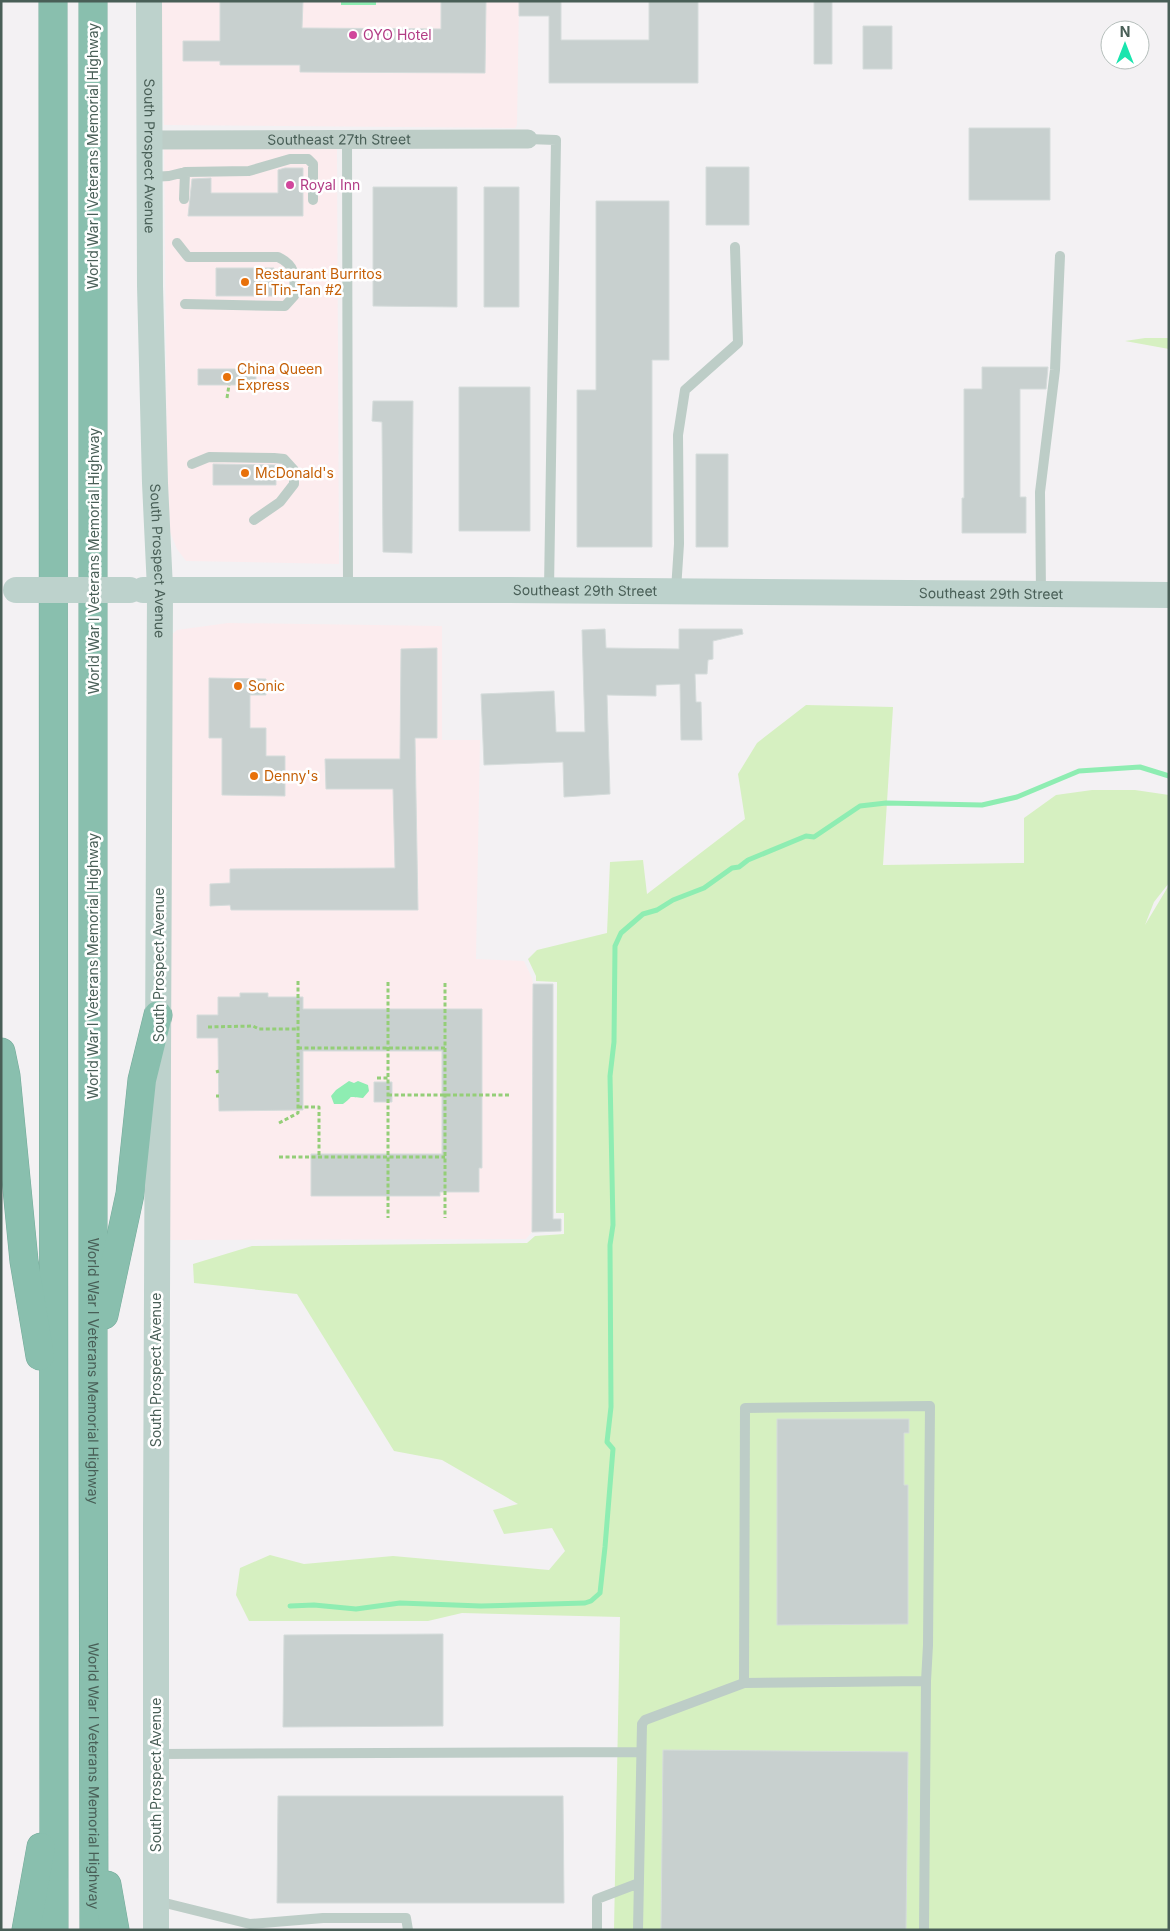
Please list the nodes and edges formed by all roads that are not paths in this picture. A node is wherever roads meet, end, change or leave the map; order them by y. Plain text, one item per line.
1 (53, 1) edge
2 (93, 1) edge
3 (148, 1) edge
4 (347, 139) junction
5 (528, 139) joint
6 (150, 140) junction
7 (291, 140) junction
8 (290, 159) junction
9 (185, 172) junction
10 (150, 177) junction
11 (184, 199) dead end
12 (313, 200) dead end
13 (177, 243) dead end
14 (736, 247) dead end
15 (1060, 256) dead end
16 (185, 304) dead end
17 (192, 464) dead end
18 (254, 520) dead end
19 (160, 589) junction
20 (348, 589) junction
21 (9, 590) edge
22 (549, 590) junction
23 (676, 591) junction
24 (1041, 594) junction
25 (1169, 595) edge
26 (158, 1015) junction
27 (1, 1052) edge
28 (92, 1371) junction
29 (53, 1436) junction
30 (926, 1682) junction
31 (744, 1683) junction
32 (642, 1752) junction
33 (156, 1754) junction
34 (54, 1779) junction
35 (94, 1819) junction
36 (639, 1883) junction
37 (156, 1901) junction
38 (250, 1927) edge
39 (26, 1930) edge
40 (54, 1930) edge
41 (94, 1930) edge
42 (116, 1930) edge
43 (156, 1930) edge
44 (408, 1930) edge
45 (597, 1930) edge
46 (638, 1930) edge
47 (924, 1930) edge

1 - 29 highway
2 - 28 highway, World War I Veterans Memorial Highway
3 - 6 main road, South Prospect Avenue
4 - 5 street, Southeast 27th Street
4 - 7 street, Southeast 27th Street
4 - 20 lane
5 - 22 lane
6 - 7 street, Southeast 27th Street
6 - 10 main road, South Prospect Avenue
7 - 8 lane
8 - 9 lane
8 - 12 lane
9 - 10 lane
9 - 11 lane
10 - 19 main road, South Prospect Avenue
13 - 16 lane
14 - 23 lane
15 - 24 lane
17 - 18 lane
19 - 20 main road, Southeast 29th Street
19 - 21 main road, Southeast 29th Street, bridge
19 - 26 main road, South Prospect Avenue
20 - 22 main road, Southeast 29th Street
22 - 23 main road, Southeast 29th Street
23 - 24 main road, Southeast 29th Street
24 - 25 main road, Southeast 29th Street
26 - 28 highway
26 - 33 main road, South Prospect Avenue
27 - 29 highway
28 - 35 highway, World War I Veterans Memorial Highway
29 - 34 highway
30 - 31 lane
30 - 31 lane
30 - 47 lane
31 - 32 lane
32 - 33 lane
32 - 36 lane
33 - 37 main road, South Prospect Avenue
34 - 39 highway
34 - 40 highway
35 - 41 highway, World War I Veterans Memorial Highway
35 - 42 highway
36 - 45 lane
36 - 46 lane
37 - 38 lane
37 - 43 main road, South Prospect Avenue
38 - 44 lane

